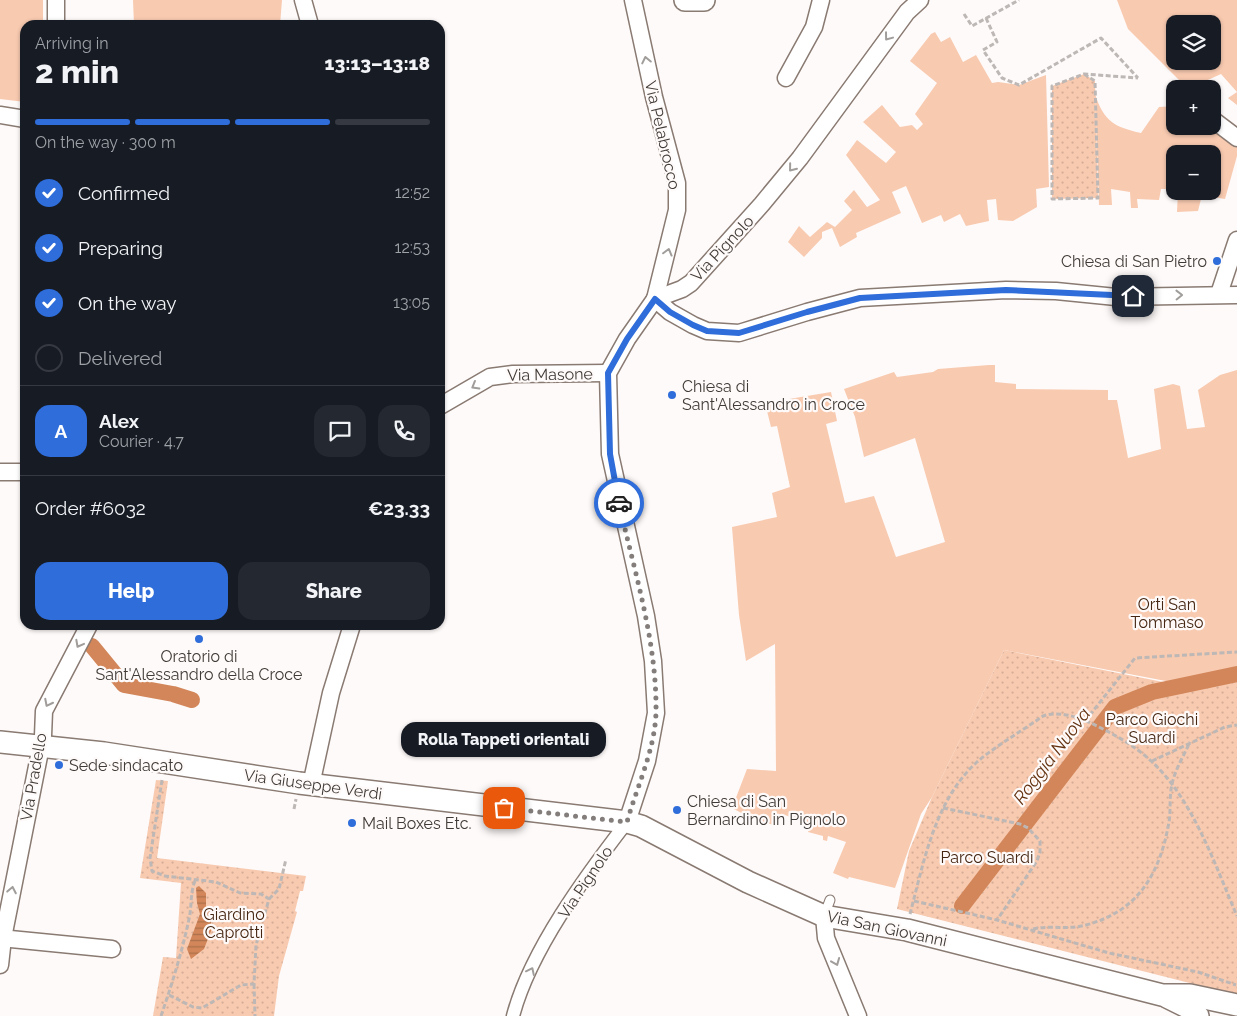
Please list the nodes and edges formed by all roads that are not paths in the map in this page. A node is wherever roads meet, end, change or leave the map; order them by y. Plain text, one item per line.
1 (56, 0) edge
2 (303, 0) edge
3 (633, 0) edge
4 (685, 0) edge
5 (704, 0) edge
6 (822, 0) edge
7 (920, 0) edge
8 (56, 20) edge
9 (309, 20) edge
10 (786, 78) dead end
11 (0, 116) edge
12 (20, 118) edge
13 (1221, 126) edge
14 (1237, 138) edge
15 (1237, 240) edge
16 (1219, 294) junction
17 (1237, 296) edge
18 (655, 299) junction
19 (608, 373) junction
20 (445, 403) edge
21 (0, 472) edge
22 (20, 472) edge
23 (86, 630) edge
24 (350, 630) edge
25 (0, 742) edge
26 (40, 747) junction
27 (311, 785) junction
28 (627, 822) junction
29 (827, 908) junction
30 (1, 938) edge
31 (112, 949) dead end
32 (0, 965) edge
33 (1162, 995) junction
34 (1237, 1005) edge
35 (513, 1016) edge
36 (858, 1016) edge
37 (1198, 1016) edge

1 - 8 street
2 - 9 street
18 -> 3 street, Via Pelabrocco
4 - 5 street
6 - 10 street
7 -> 18 street, Via Pignolo
11 - 12 street
13 - 14 street
15 - 16 street
16 - 17 street
18 -> 16 street
18 - 19 street
19 -> 20 street, Via Masone
19 - 28 street, Via Pignolo
21 - 22 street
23 -> 26 street, Via Pradello
24 - 27 street
25 - 26 street, Via Giuseppe Verdi
26 - 27 street, Via Giuseppe Verdi
30 -> 26 street, Via Pradello
27 - 28 street, Via Giuseppe Verdi
28 - 29 street, Via San Giovanni
35 -> 28 street, Via Pignolo
29 - 33 street, Via San Giovanni
29 -> 36 street
30 - 31 street
30 - 32 street, Via Pradello
33 - 34 street, Via San Giovanni
33 - 37 street, Via San Giovanni

